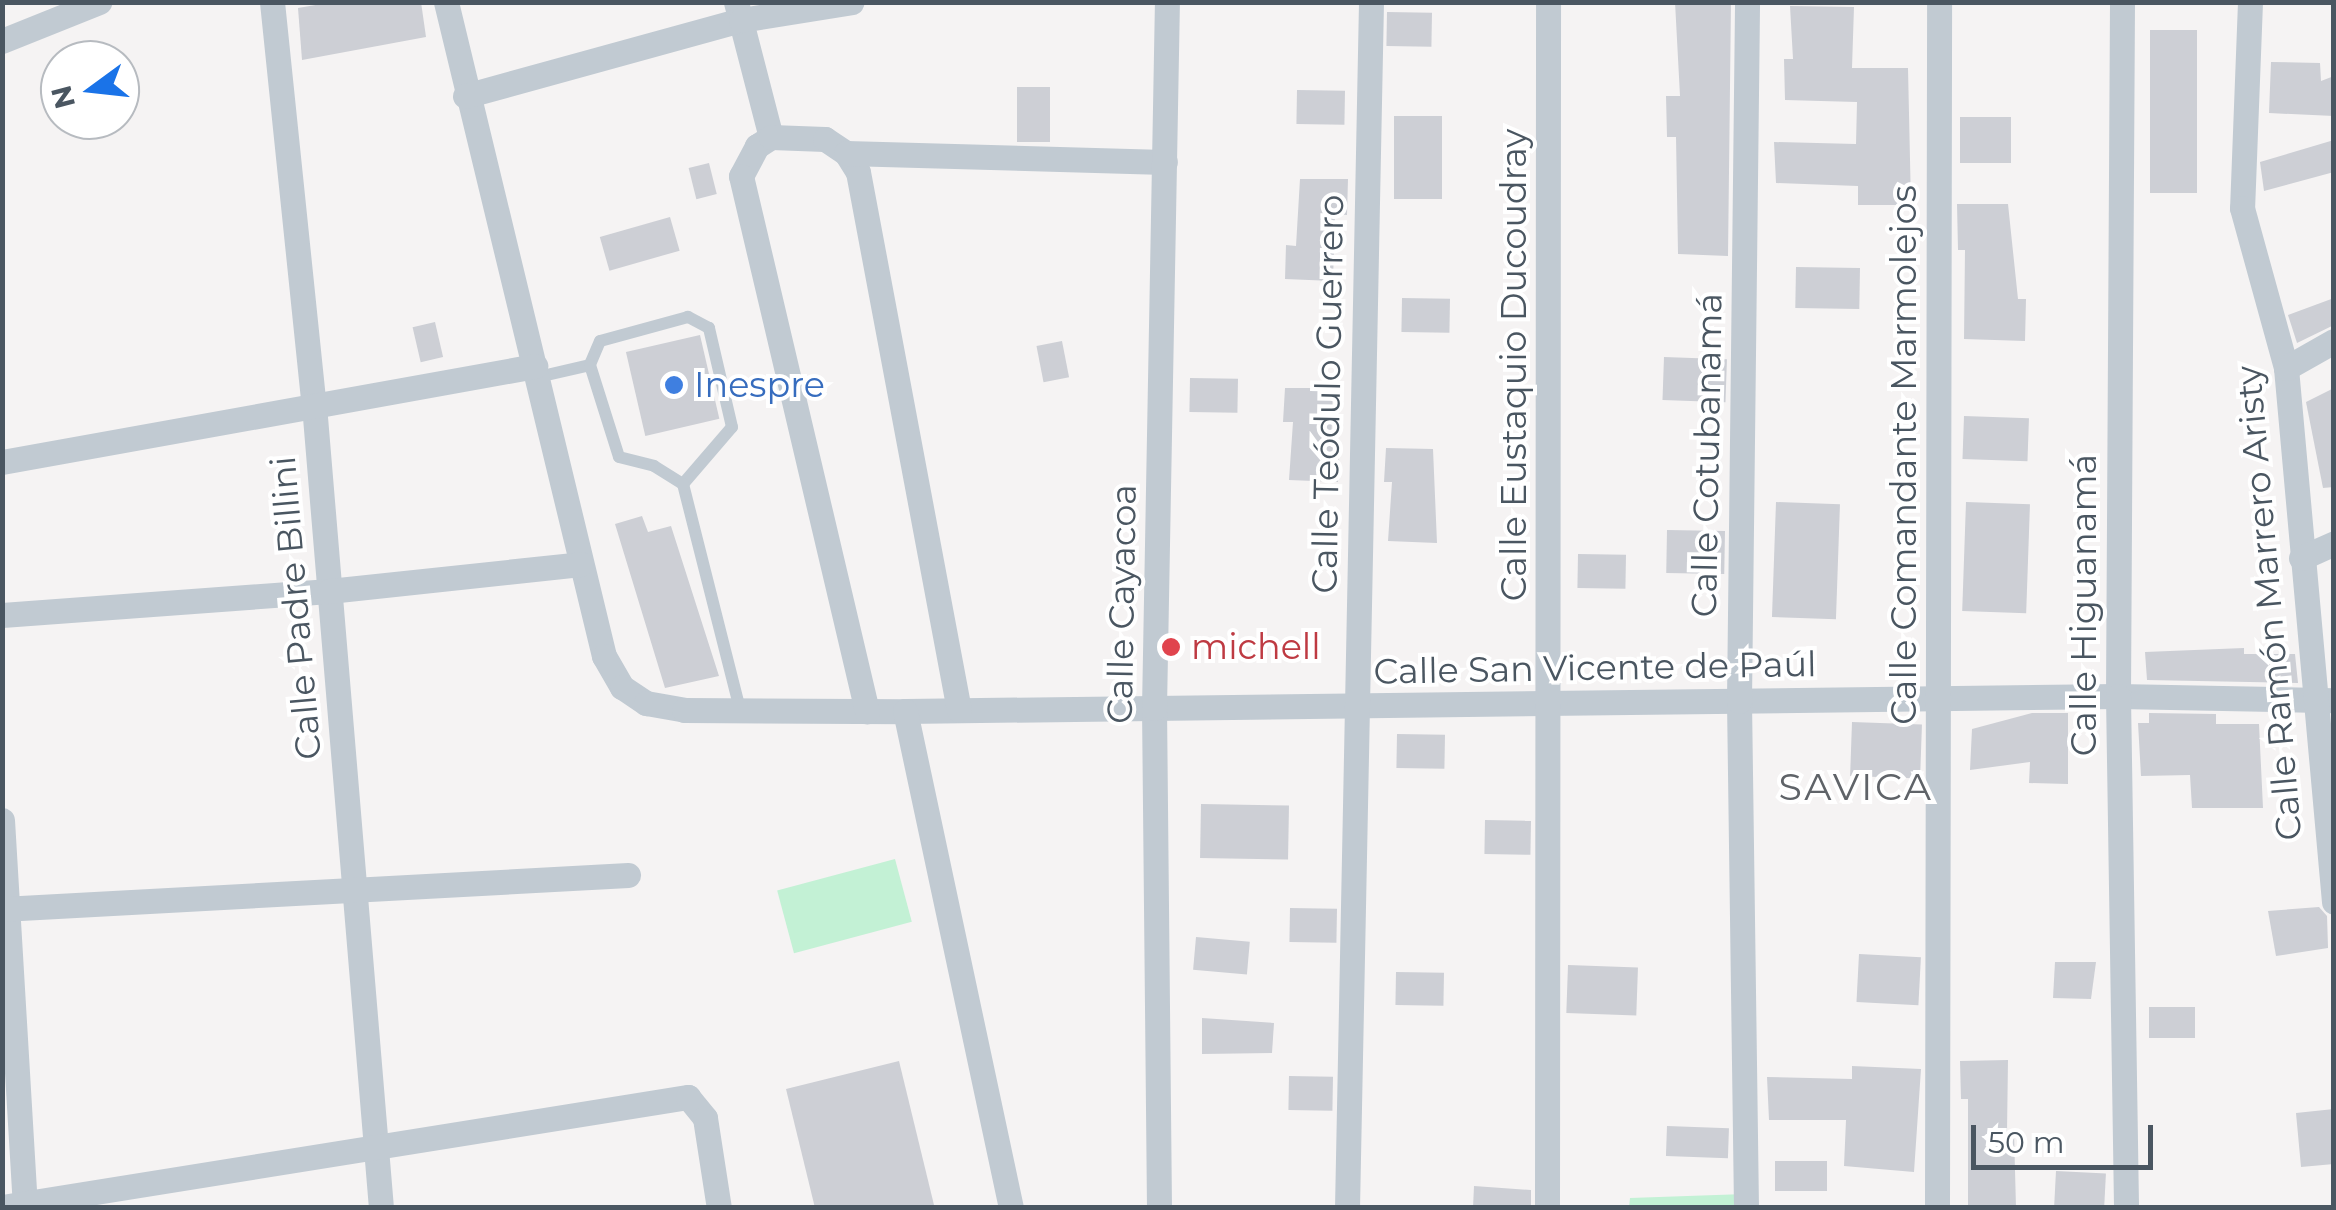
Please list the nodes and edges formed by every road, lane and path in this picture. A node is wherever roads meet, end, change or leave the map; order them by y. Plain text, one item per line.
1 (99, 2) edge
2 (272, 2) edge
3 (446, 2) edge
4 (852, 2) edge
5 (1168, 2) edge
6 (1371, 2) edge
7 (1548, 2) edge
8 (1747, 2) edge
9 (1938, 2) edge
10 (2122, 2) edge
11 (2250, 2) edge
12 (738, 11) edge
13 (2, 42) edge
14 (465, 96) junction
15 (772, 137) junction
16 (846, 153) junction
17 (1164, 162) junction
18 (2334, 340) edge
19 (590, 365) junction
20 (2286, 368) junction
21 (536, 371) junction
22 (314, 404) junction
23 (2, 462) edge
24 (683, 484) junction
25 (2334, 542) edge
26 (2301, 558) junction
27 (580, 564) junction
28 (328, 592) junction
29 (2, 615) edge
30 (2118, 696) junction
31 (1939, 698) junction
32 (1739, 701) junction
33 (2322, 701) edge
34 (1549, 704) junction
35 (1357, 706) junction
36 (1154, 708) junction
37 (740, 710) junction
38 (959, 710) junction
39 (867, 711) junction
40 (905, 711) junction
41 (2, 820) edge
42 (628, 875) dead end
43 (356, 891) junction
44 (2334, 902) edge
45 (5, 908) edge
46 (377, 1146) junction
47 (17, 1206) edge
48 (381, 1208) edge
49 (719, 1208) edge
50 (1010, 1208) edge
51 (1159, 1208) edge
52 (1347, 1208) edge
53 (1546, 1208) edge
54 (1746, 1208) edge
55 (1937, 1208) edge
56 (2126, 1208) edge

1 - 13 street
2 - 22 street, Calle Padre Billini
3 - 14 street
4 - 12 street
5 - 17 street, Calle Cayacoa
6 - 35 street, Calle Teódulo Guerrero
7 - 34 street, Calle Eustaquio Ducoudray
8 - 32 street, Calle Cotubanamá
9 - 31 street, Calle Comandante Marmolejos
10 - 30 street, Calle Higuanamá
11 - 20 street, Calle Ramón Marrero Aristy
12 - 14 street
12 - 15 street
14 - 21 street
15 - 16 street
15 - 39 street
16 - 17 street
16 - 38 street
17 - 36 street, Calle Cayacoa
18 - 20 street
19 - 21 lane
19 - 24 lane
19 - 24 lane
20 - 26 street, Calle Ramón Marrero Aristy
21 - 22 street
21 - 27 street
22 - 23 street
22 - 28 street, Calle Padre Billini
24 - 37 lane
25 - 26 street
26 - 33 street, Calle Ramón Marrero Aristy
27 - 28 street
27 - 37 street, Calle San Vicente de Paúl
28 - 29 street
28 - 43 street, Calle Padre Billini
30 - 31 street, Calle San Vicente de Paúl
30 - 33 street, Calle San Vicente de Paúl
30 - 56 street, Calle Higuanamá
31 - 32 street, Calle San Vicente de Paúl
31 - 55 street, Calle Comandante Marmolejos
32 - 34 street, Calle San Vicente de Paúl
32 - 54 street, Calle Cotubanamá
33 - 44 street, Calle Ramón Marrero Aristy
34 - 35 street, Calle San Vicente de Paúl
34 - 53 street, Calle Eustaquio Ducoudray
35 - 36 street, Calle San Vicente de Paúl
35 - 52 street, Calle Teódulo Guerrero
36 - 38 street, Calle San Vicente de Paúl
36 - 51 street, Calle Cayacoa
37 - 39 street, Calle San Vicente de Paúl
38 - 40 street, Calle San Vicente de Paúl
39 - 40 street, Calle San Vicente de Paúl
40 - 50 street
41 - 45 street
42 - 43 street
43 - 45 street
43 - 46 street, Calle Padre Billini
45 - 47 street
46 - 47 street
46 - 48 street, Calle Padre Billini
46 - 49 street

